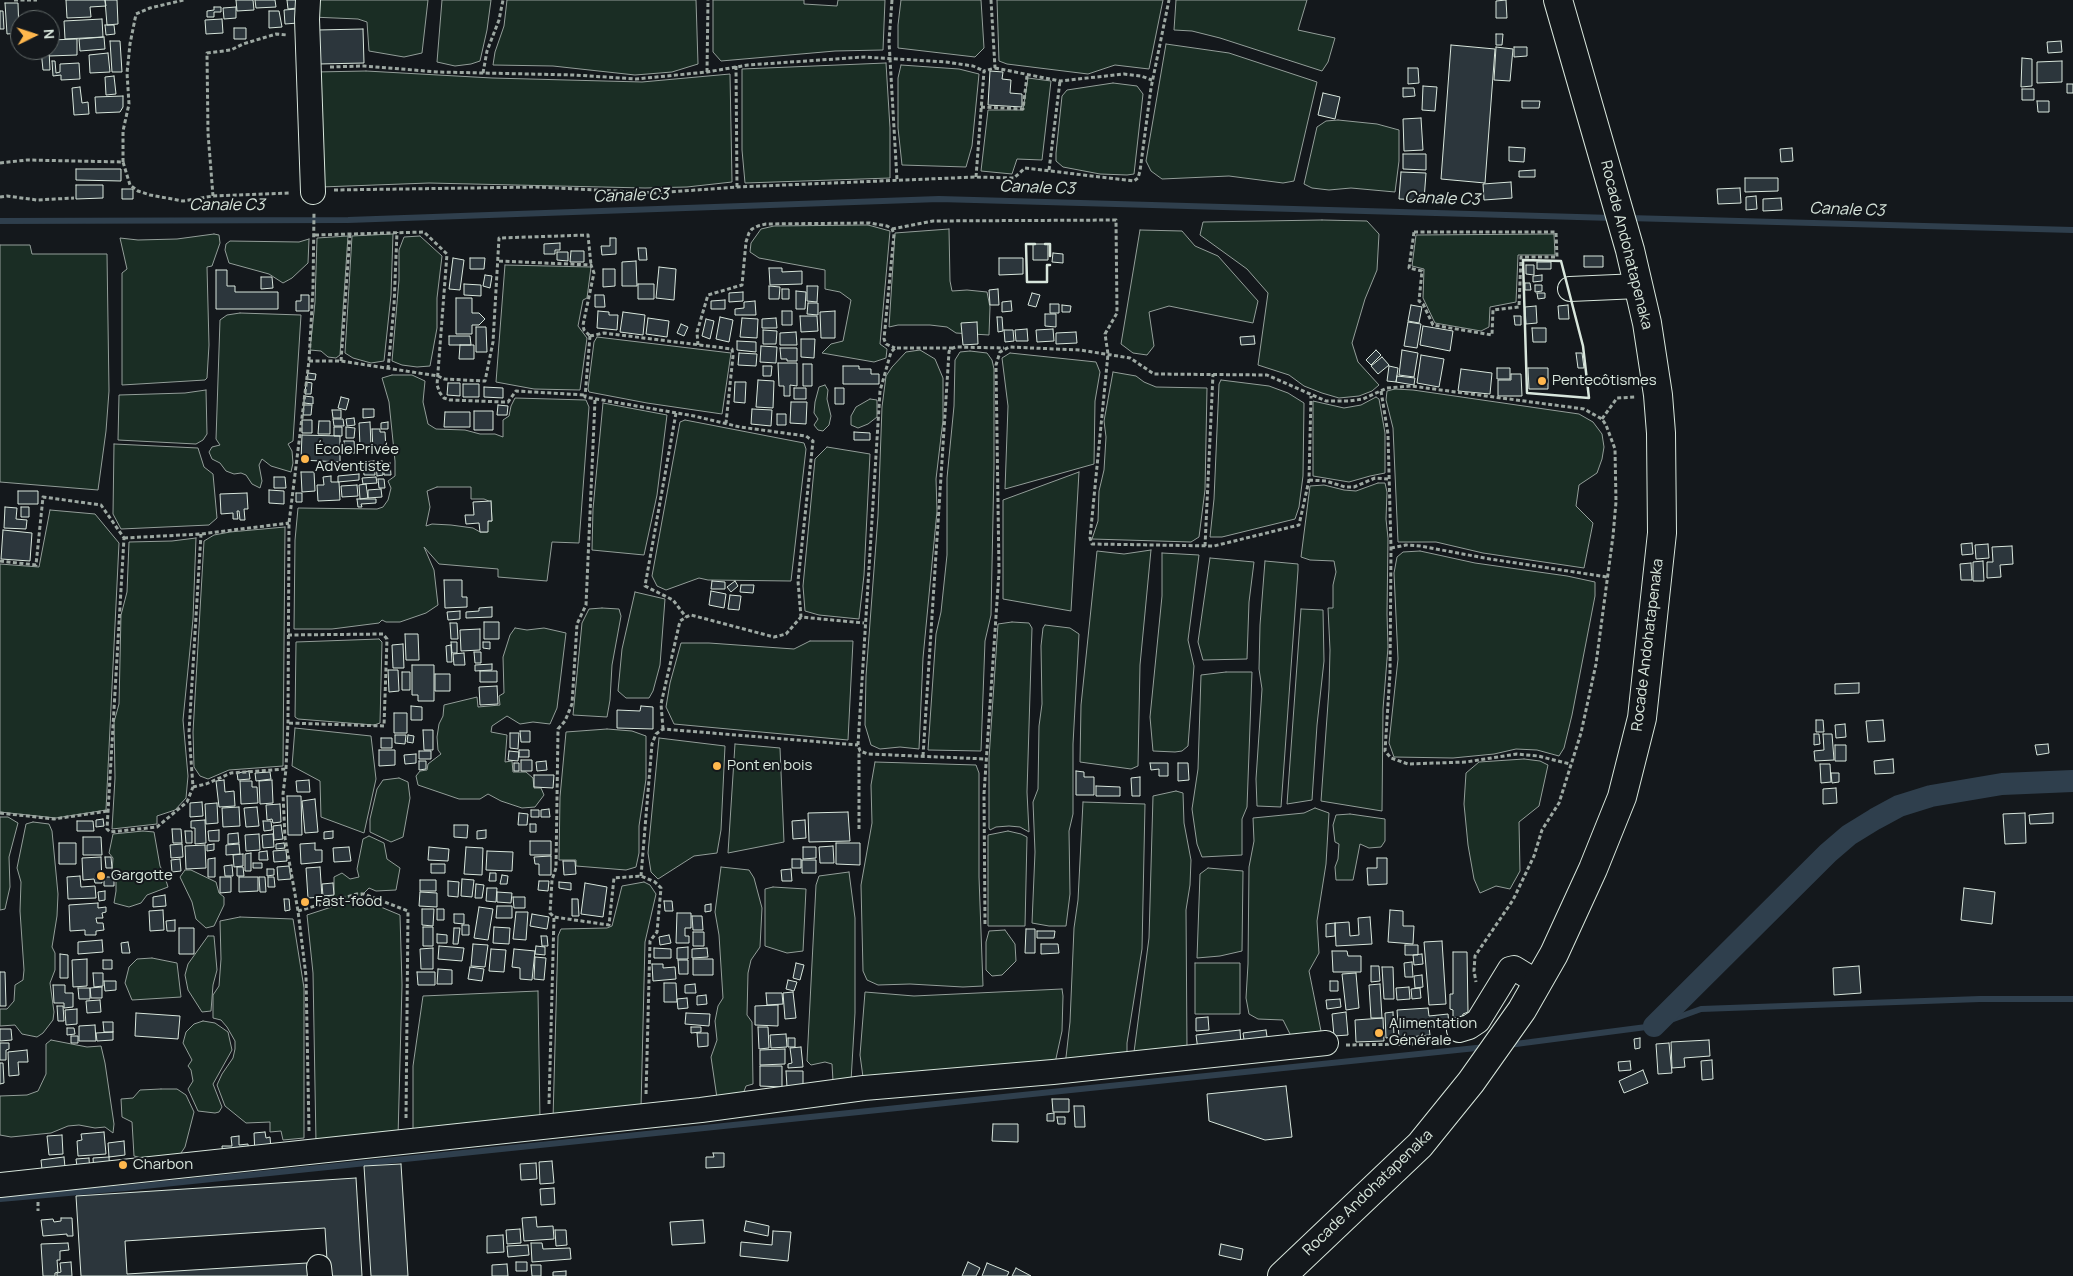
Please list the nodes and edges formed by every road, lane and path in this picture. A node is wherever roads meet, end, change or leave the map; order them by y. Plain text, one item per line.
1 (14, 0) edge
2 (37, 0) edge
3 (184, 0) edge
4 (308, 0) edge
5 (502, 0) edge
6 (708, 0) edge
7 (892, 0) edge
8 (991, 0) edge
9 (1169, 0) edge
10 (1558, 0) edge
11 (295, 36) dead end
12 (890, 59) junction
13 (736, 66) junction
14 (321, 68) dead end
15 (995, 68) junction
16 (707, 72) junction
17 (984, 72) junction
18 (483, 73) junction
19 (1027, 76) junction
20 (1152, 80) junction
21 (1060, 81) junction
22 (981, 107) junction
23 (122, 162) junction
24 (0, 163) edge
25 (1048, 170) junction
26 (976, 177) junction
27 (897, 180) junction
28 (737, 187) junction
29 (311, 192) junction
30 (213, 196) junction
31 (0, 197) edge
32 (74, 198) dead end
33 (892, 230) junction
34 (397, 232) junction
35 (1414, 232) joint
36 (350, 233) junction
37 (498, 261) junction
38 (591, 264) junction
39 (1638, 286) junction
40 (1570, 289) dead end
41 (590, 336) junction
42 (698, 345) junction
43 (895, 348) junction
44 (953, 348) junction
45 (1004, 348) junction
46 (1108, 354) junction
47 (308, 361) junction
48 (341, 361) junction
49 (388, 369) junction
50 (1213, 374) junction
51 (438, 376) junction
52 (1381, 391) junction
53 (584, 395) junction
54 (1658, 395) junction
55 (1311, 396) junction
56 (595, 400) junction
57 (676, 413) junction
58 (1602, 419) junction
59 (726, 423) junction
60 (1388, 479) junction
61 (1309, 480) junction
62 (289, 523) junction
63 (201, 534) junction
64 (124, 538) junction
65 (1205, 546) junction
66 (1391, 548) junction
67 (0, 561) edge
68 (1607, 577) junction
69 (686, 617) junction
70 (801, 617) junction
71 (864, 623) junction
72 (288, 635) junction
73 (288, 723) junction
74 (663, 729) junction
75 (858, 745) junction
76 (860, 751) junction
77 (923, 756) junction
78 (986, 759) junction
79 (1570, 764) junction
80 (286, 769) junction
81 (193, 787) junction
82 (108, 812) junction
83 (0, 813) edge
84 (859, 829) dead end
85 (642, 876) junction
86 (298, 911) junction
87 (554, 918) junction
88 (985, 924) dead end
89 (1537, 982) junction
90 (1491, 998) junction
91 (1460, 1030) joint
92 (1331, 1043) joint
93 (646, 1116) junction
94 (549, 1127) junction
95 (406, 1142) junction
96 (309, 1151) junction
97 (0, 1185) edge
98 (1282, 1276) edge

1 - 2 path
3 - 23 path
4 - 29 street
5 - 18 path
6 - 16 path
7 - 12 path
8 - 15 path
9 - 20 path
10 - 39 main road, Rocade Andohatapenaka
11 - 30 path
12 - 13 path
12 - 17 path
12 - 27 path
13 - 16 path
13 - 28 path
14 - 18 path
15 - 17 path
15 - 19 path
16 - 18 path
17 - 22 path
19 - 21 path
19 - 22 path
20 - 21 path
20 - 25 path
21 - 25 path
22 - 26 path
23 - 24 path
23 - 30 path
25 - 26 path
26 - 27 path
27 - 28 path
28 - 29 path
29 - 30 path
31 - 32 path
33 - 42 path
33 - 43 path
33 - 46 path
34 - 36 path
34 - 49 path
34 - 51 path
35 - 35 path
36 - 47 path
36 - 48 path
37 - 38 path
37 - 38 path
37 - 51 path
38 - 41 path
39 - 40 street
39 - 54 main road, Rocade Andohatapenaka
41 - 42 path
41 - 53 path
42 - 59 path
43 - 44 path
43 - 71 path
44 - 45 path
44 - 77 path
45 - 46 path
45 - 78 path
46 - 50 path
46 - 65 path
47 - 48 path
47 - 62 path
48 - 49 path
49 - 51 path
50 - 55 path
50 - 65 path
51 - 53 path
52 - 55 path
52 - 58 path
52 - 60 path
53 - 56 path
54 - 58 path
54 - 89 main road, Rocade Andohatapenaka
55 - 61 path
56 - 57 path
56 - 87 path
57 - 59 path
57 - 69 path
58 - 68 path
59 - 70 path
60 - 61 path
60 - 66 path
61 - 65 path
62 - 63 path
62 - 72 path
63 - 64 path
63 - 81 path
64 - 67 path
64 - 82 path
66 - 68 path
66 - 79 path
68 - 79 path
69 - 70 path
69 - 74 path
70 - 71 path
71 - 75 path
72 - 73 path
72 - 73 path
73 - 80 path
74 - 75 path
74 - 85 path
75 - 76 path
76 - 77 path
76 - 84 path
77 - 78 path
78 - 88 path
79 - 90 path
80 - 81 path
80 - 86 path
81 - 82 path
82 - 83 path
85 - 87 path
85 - 93 path
86 - 95 path
86 - 96 path
87 - 94 path
89 - 90 street
89 - 98 main road, Rocade Andohatapenaka
90 - 91 street
91 - 92 path
92 - 93 street
93 - 94 street
94 - 95 street
95 - 96 street
96 - 97 street

